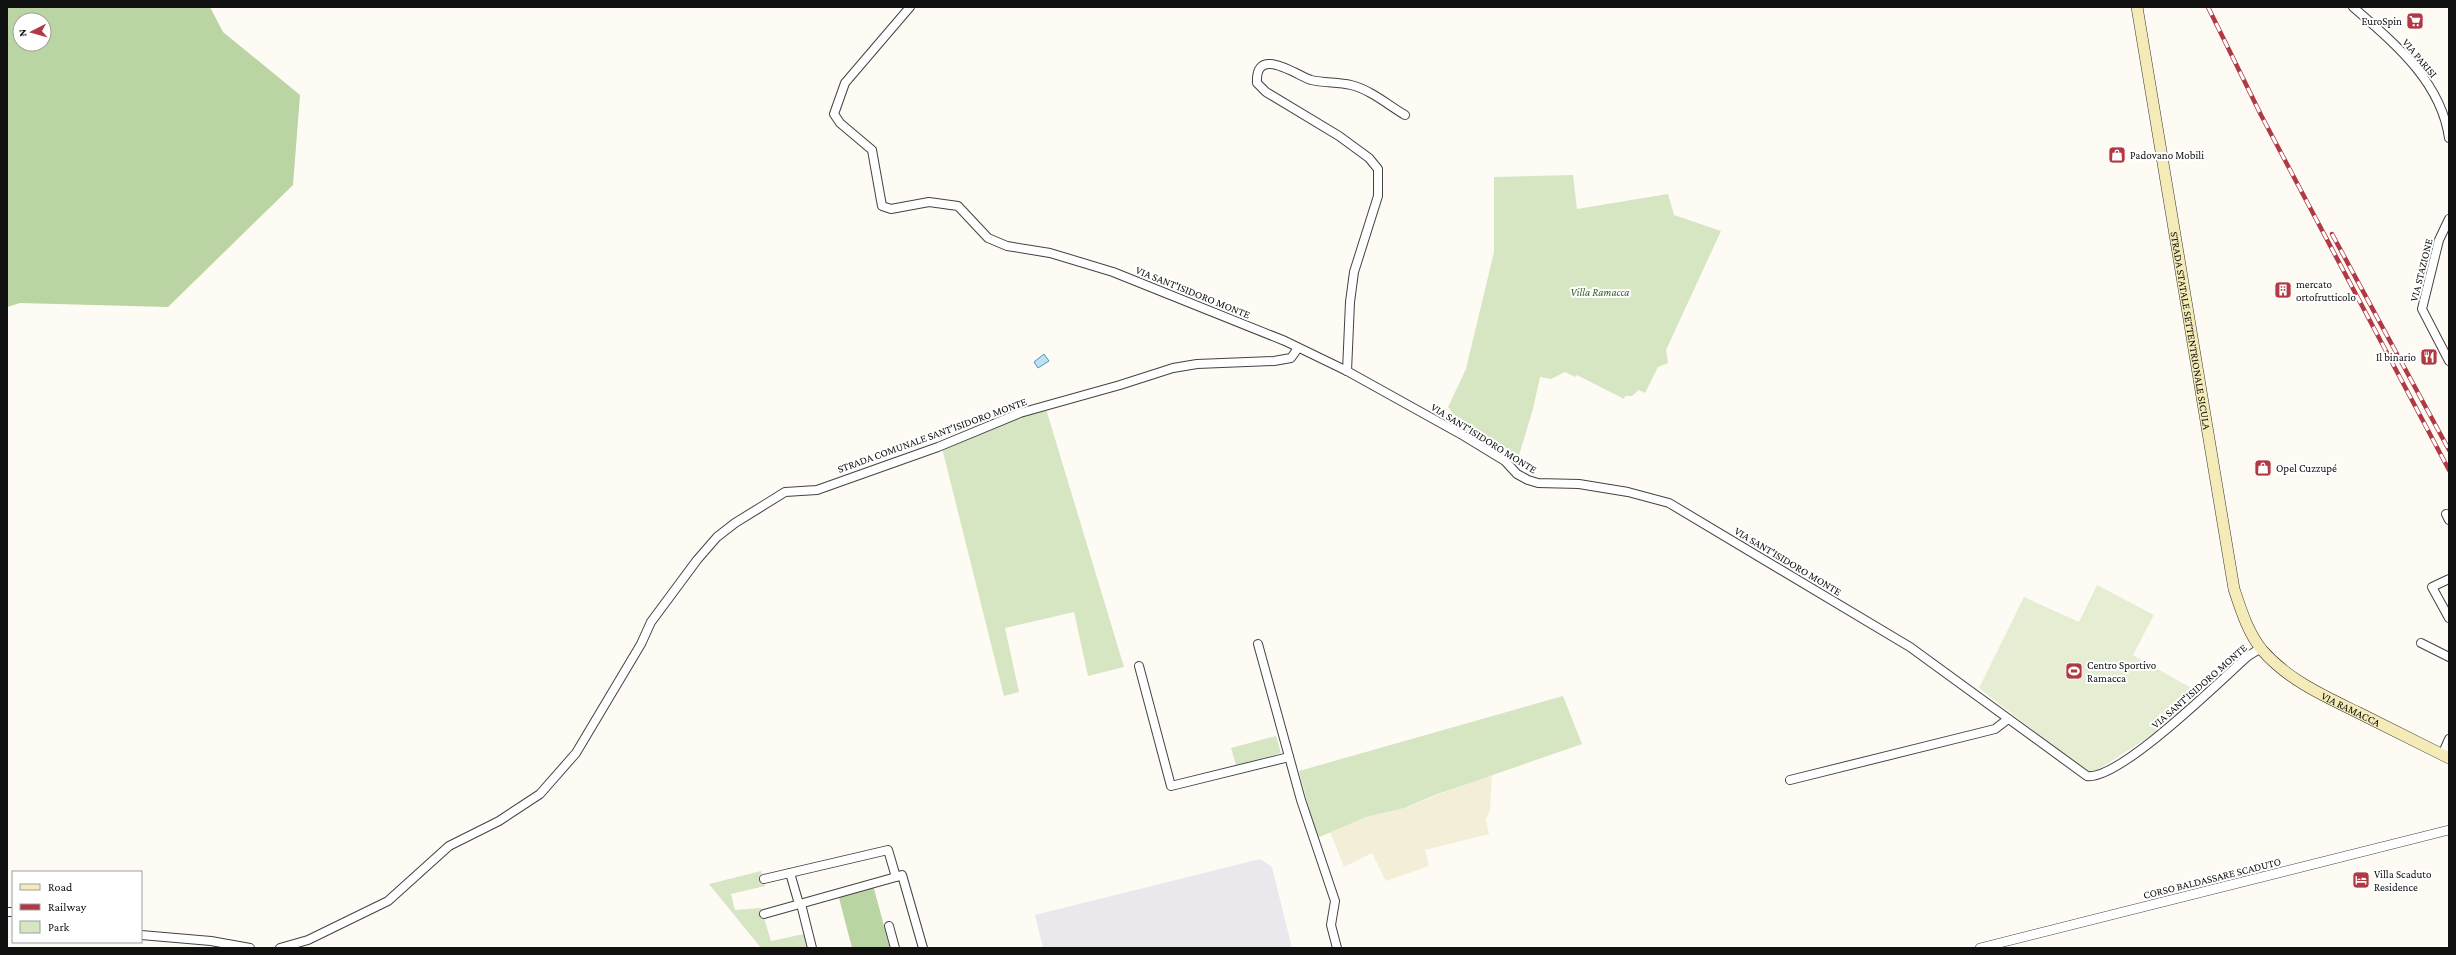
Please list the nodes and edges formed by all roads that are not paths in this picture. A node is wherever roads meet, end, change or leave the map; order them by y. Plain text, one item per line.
1 (910, 7) edge
2 (2137, 7) edge
3 (2353, 7) edge
4 (1405, 115) dead end
5 (2449, 138) edge
6 (2449, 219) edge
7 (2447, 227) edge
8 (1298, 348) junction
9 (2449, 361) edge
10 (1347, 370) junction
11 (2449, 579) edge
12 (2449, 618) edge
13 (2421, 643) dead end
14 (1258, 644) dead end
15 (2261, 648) junction
16 (2449, 657) edge
17 (1139, 666) dead end
18 (2008, 719) junction
19 (2449, 739) edge
20 (2445, 756) edge
21 (1289, 757) junction
22 (1790, 780) dead end
23 (2449, 830) edge
24 (790, 873) junction
25 (896, 877) junction
26 (764, 879) dead end
27 (800, 904) junction
28 (764, 914) dead end
29 (889, 926) dead end
30 (142, 935) edge
31 (250, 948) edge
32 (280, 948) edge
33 (812, 948) edge
34 (895, 948) edge
35 (923, 948) edge
36 (1337, 948) edge
37 (1980, 948) edge

1 - 8 street, VIA SANT'ISIDORO MONTE
2 - 15 main road, STRADA STATALE SETTENTRIONALE SICULA
3 - 5 street, VIA PARISI
4 - 10 street
6 - 7 street
7 - 9 street, VIA STAZIONE
8 - 10 street, VIA SANT'ISIDORO MONTE
8 - 32 street, STRADA COMUNALE SANT'ISIDORO MONTE
10 - 18 street, VIA SANT'ISIDORO MONTE
11 - 12 street
13 - 16 street
14 - 21 street
15 - 18 street, VIA SANT'ISIDORO MONTE
15 - 20 main road, VIA RAMACCA
17 - 21 street
18 - 22 street
19 - 20 street
21 - 36 street
23 - 37 street, CORSO BALDASSARE SCADUTO
24 - 25 street
24 - 26 street
24 - 27 street
25 - 27 street
25 - 35 street
27 - 28 street
27 - 33 street
29 - 34 street
30 - 31 street

